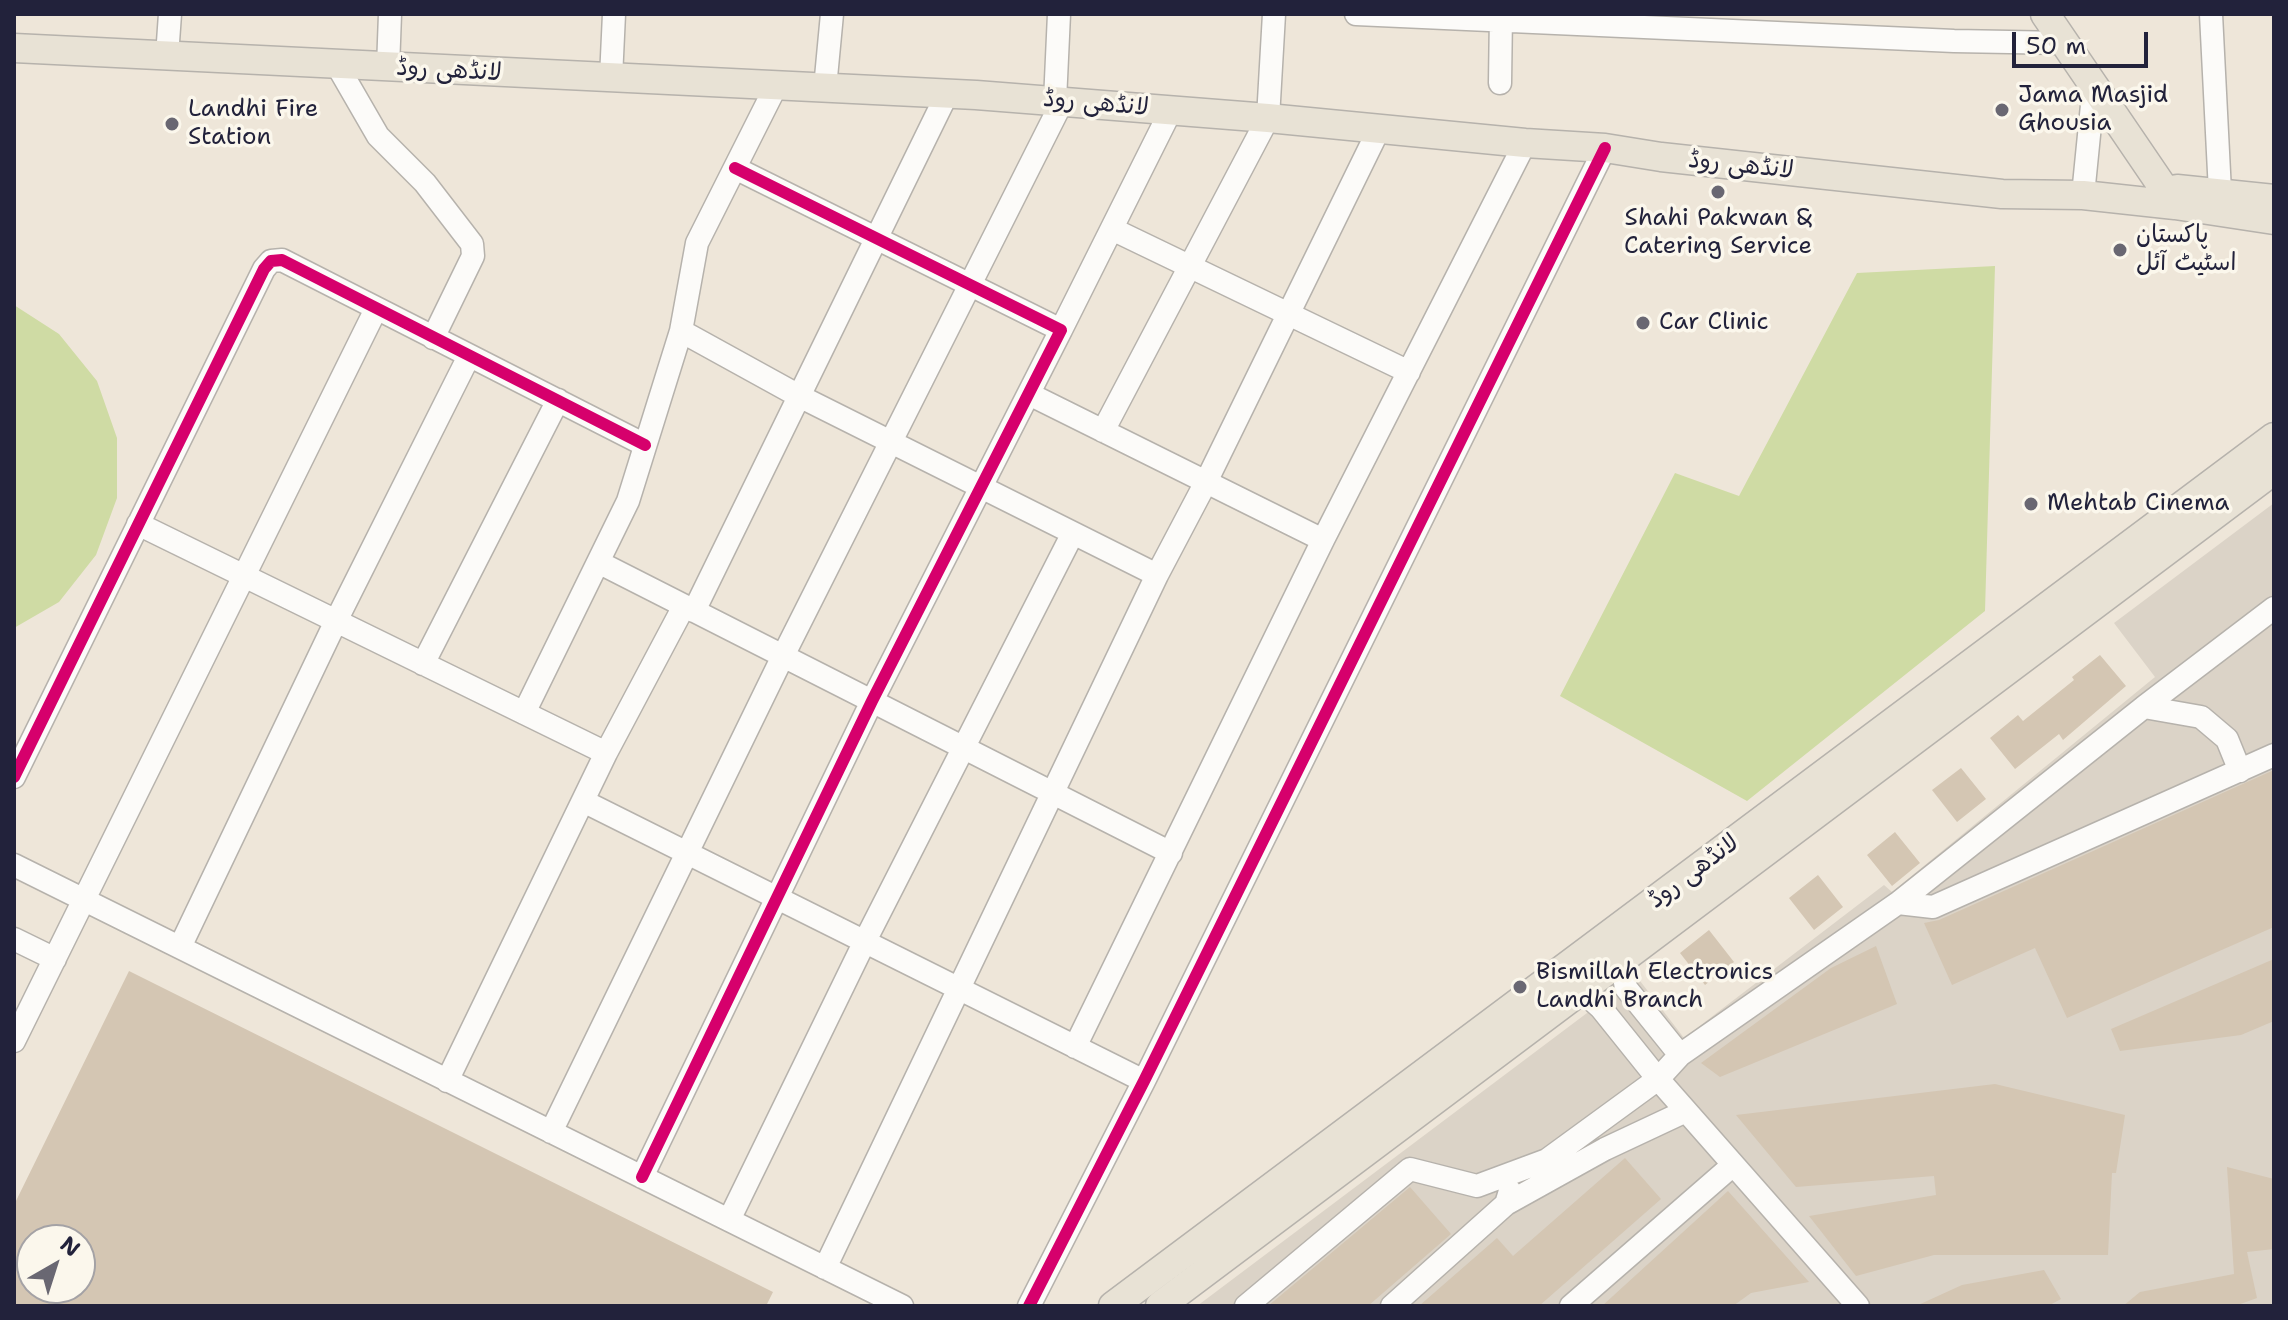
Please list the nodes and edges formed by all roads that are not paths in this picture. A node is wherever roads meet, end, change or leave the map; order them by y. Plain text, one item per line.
1 (170, 14) edge
2 (390, 14) edge
3 (614, 14) edge
4 (832, 14) edge
5 (1059, 14) edge
6 (1274, 14) edge
7 (1356, 14) edge
8 (2045, 14) edge
9 (2211, 14) edge
10 (1500, 17) edge
11 (2065, 43) junction
12 (14, 48) edge
13 (167, 56) junction
14 (337, 65) junction
15 (388, 68) junction
16 (611, 78) junction
17 (1500, 83) dead end
18 (2094, 85) junction
19 (776, 86) junction
20 (825, 88) junction
21 (947, 94) junction
22 (1059, 102) junction
23 (1171, 110) junction
24 (1268, 118) junction
25 (1379, 129) junction
26 (1525, 143) junction
27 (1605, 148) junction
28 (735, 168) junction
29 (2220, 192) junction
30 (2083, 195) junction
31 (2170, 197) junction
32 (2274, 199) edge
33 (2274, 220) edge
34 (1112, 229) junction
35 (877, 238) junction
36 (1190, 267) junction
37 (970, 284) junction
38 (376, 309) junction
39 (1288, 314) junction
40 (1061, 330) junction
41 (681, 331) junction
42 (433, 338) junction
43 (469, 356) junction
44 (1409, 372) junction
45 (1029, 394) junction
46 (799, 396) junction
47 (558, 400) junction
48 (1103, 431) junction
49 (2274, 437) edge
50 (891, 442) junction
51 (645, 445) junction
52 (2274, 470) edge
53 (1206, 482) junction
54 (982, 487) junction
55 (138, 524) junction
56 (1073, 533) junction
57 (1323, 540) junction
58 (600, 563) junction
59 (245, 575) junction
60 (1157, 575) junction
61 (2274, 608) edge
62 (689, 609) junction
63 (336, 621) junction
64 (2042, 627) junction
65 (783, 656) junction
66 (423, 664) junction
67 (872, 701) junction
68 (2144, 707) junction
69 (524, 713) junction
70 (963, 747) junction
71 (606, 753) junction
72 (2274, 755) edge
73 (2240, 771) junction
74 (14, 777) edge
75 (1054, 793) junction
76 (583, 801) junction
77 (686, 853) junction
78 (1171, 853) junction
79 (14, 865) edge
80 (777, 897) junction
81 (86, 900) junction
82 (1898, 903) junction
83 (14, 939) edge
84 (865, 941) junction
85 (180, 947) junction
86 (1614, 948) junction
87 (55, 959) junction
88 (959, 989) junction
89 (1566, 990) junction
90 (14, 1041) edge
91 (1075, 1047) junction
92 (1680, 1055) junction
93 (1658, 1079) junction
94 (447, 1081) junction
95 (1144, 1081) junction
96 (1686, 1111) junction
97 (551, 1132) junction
98 (1733, 1165) junction
99 (1515, 1172) junction
100 (642, 1177) junction
101 (1301, 1183) junction
102 (1506, 1204) junction
103 (729, 1220) junction
104 (825, 1268) junction
105 (902, 1306) edge
106 (1029, 1306) edge
107 (1113, 1306) edge
108 (1160, 1306) edge
109 (1246, 1306) edge
110 (1392, 1306) edge
111 (1571, 1306) edge
112 (1858, 1306) edge

1 - 13 street
2 - 15 street
3 - 16 street
4 - 20 street
5 - 22 street
6 - 24 street
7 - 10 street
8 - 11 main road
9 - 29 street
10 - 11 street
10 - 17 street
11 - 18 main road
12 - 13 main road, لانڈھی روڈ
13 - 14 main road, لانڈھی روڈ
14 - 15 main road, لانڈھی روڈ
14 - 42 street
15 - 16 main road, لانڈھی روڈ
16 - 19 main road, لانڈھی روڈ
18 - 30 street
18 - 31 main road
19 - 20 main road, لانڈھی روڈ
19 - 28 street
20 - 21 main road, لانڈھی روڈ
21 - 22 main road, لانڈھی روڈ
21 - 35 street
22 - 23 main road, لانڈھی روڈ
22 - 37 street
23 - 24 main road, لانڈھی روڈ
23 - 34 street
24 - 25 main road, لانڈھی روڈ
24 - 36 street
25 - 26 main road, لانڈھی روڈ
25 - 39 street
26 - 27 main road, لانڈھی روڈ
26 - 44 street
27 - 30 main road, لانڈھی روڈ
27 - 95 street
28 - 35 street
28 - 41 street
29 - 31 main road, لانڈھی روڈ
29 - 32 main road, لانڈھی روڈ
30 - 31 main road, لانڈھی روڈ
31 - 33 main road, لانڈھی روڈ
34 - 36 street
34 - 40 street
35 - 37 street
35 - 46 street
36 - 39 street
36 - 48 street
37 - 40 street
37 - 50 street
38 - 42 street
38 - 55 street
38 - 59 street
39 - 44 street
39 - 53 street
40 - 45 street
41 - 46 street
41 - 51 street
42 - 43 street
43 - 47 street
43 - 63 street
44 - 57 street
45 - 48 street
45 - 54 street
46 - 50 street
46 - 62 street
47 - 51 street
47 - 66 street
48 - 53 street
49 - 64 main road, لانڈھی روڈ
50 - 54 street
50 - 65 street
51 - 58 street
52 - 64 main road, لانڈھی روڈ
53 - 57 street
53 - 60 street
54 - 56 street
54 - 67 street
55 - 59 street
55 - 74 street
56 - 60 street
56 - 70 street
57 - 78 street
58 - 62 street
58 - 69 street
59 - 63 street
59 - 81 street
60 - 75 street
61 - 68 street
62 - 65 street
62 - 71 street
63 - 66 street
63 - 85 street
64 - 86 main road, لانڈھی روڈ
65 - 67 street
65 - 77 street
66 - 69 street
67 - 70 street
67 - 80 street
68 - 73 street
68 - 82 street
69 - 71 street
70 - 75 street
70 - 84 street
71 - 76 street
72 - 73 street
73 - 82 street
75 - 78 street
75 - 88 street
76 - 77 street
76 - 94 street
77 - 80 street
77 - 97 street
78 - 91 street
79 - 81 street
80 - 84 street
80 - 100 street
81 - 85 street
81 - 87 street
82 - 92 street
83 - 87 street
84 - 88 street
84 - 103 street
85 - 94 street
86 - 89 main road, لانڈھی روڈ
86 - 92 street
87 - 90 street
88 - 91 street
88 - 104 street
89 - 93 street
89 - 101 main road, لانڈھی روڈ
91 - 95 street
92 - 93 street
93 - 96 street
93 - 99 street
94 - 97 street
95 - 106 street
96 - 98 street
96 - 102 street
97 - 100 street
98 - 111 street
98 - 112 street
99 - 102 street
99 - 109 street
100 - 103 street
101 - 107 main road, لانڈھی روڈ
101 - 108 main road, لانڈھی روڈ
102 - 110 street
103 - 104 street
104 - 105 street

